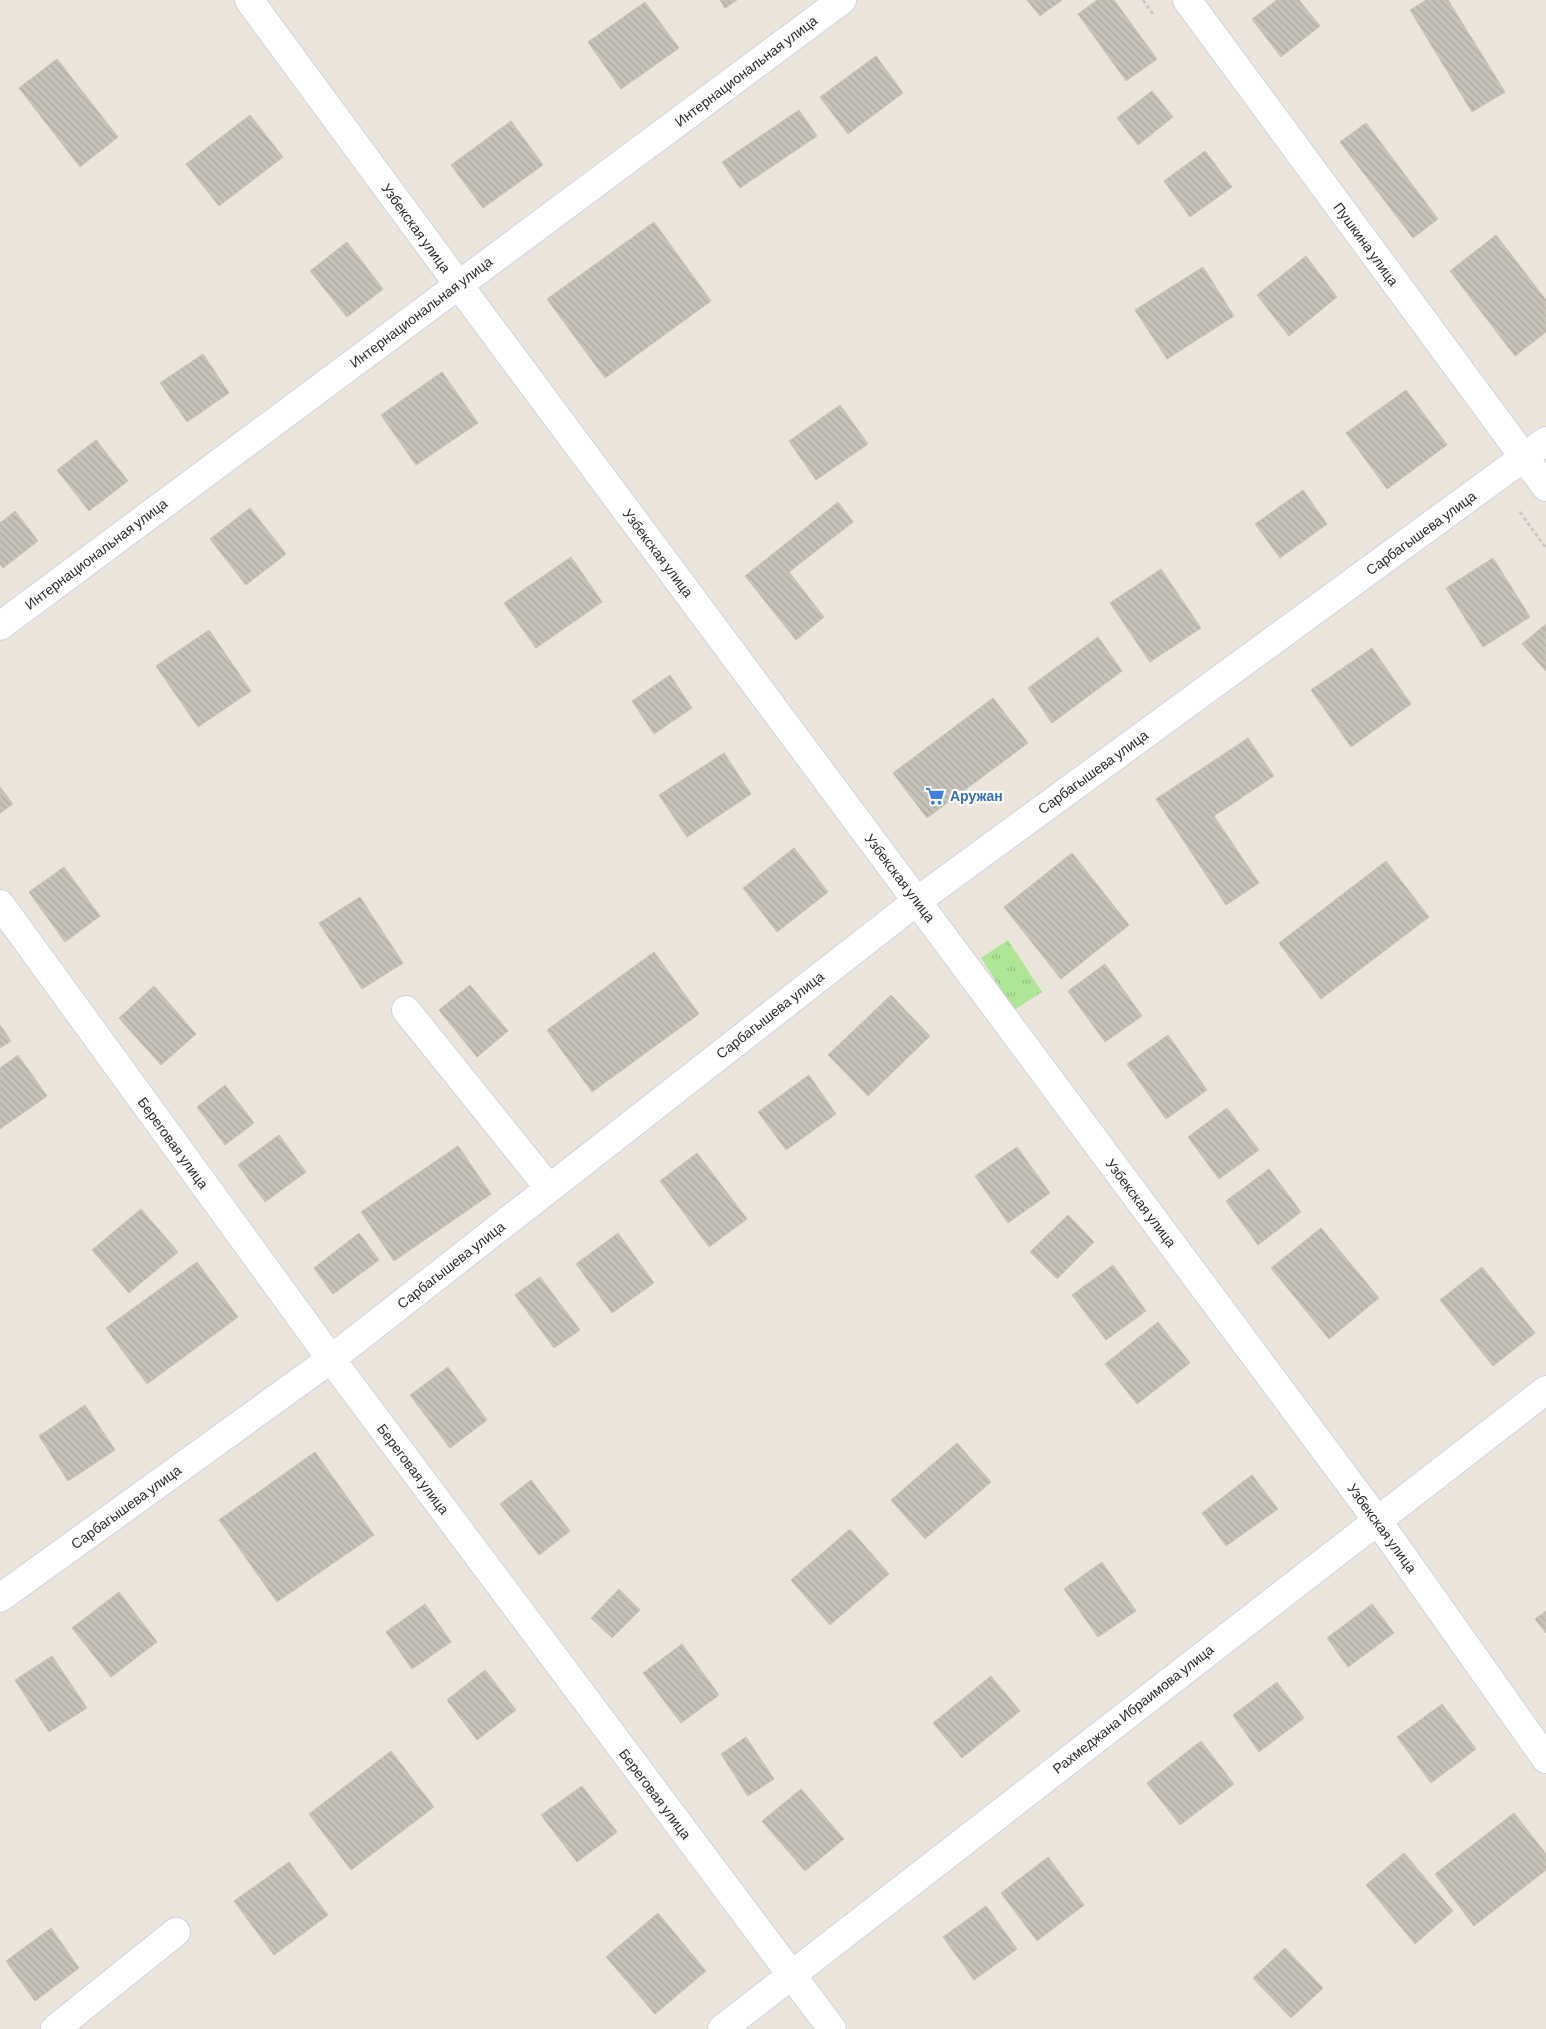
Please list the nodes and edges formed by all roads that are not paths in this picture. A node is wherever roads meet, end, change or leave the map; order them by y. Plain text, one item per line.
1 (249, 0) edge
2 (842, 0) edge
3 (1187, 0) edge
4 (458, 284) junction
5 (1546, 441) edge
6 (1524, 458) junction
7 (1546, 487) edge
8 (0, 626) edge
9 (917, 901) junction
10 (0, 904) edge
11 (406, 1010) dead end
12 (549, 1188) junction
13 (331, 1359) junction
14 (1546, 1390) edge
15 (1377, 1520) junction
16 (0, 1598) edge
17 (1546, 1759) edge
18 (176, 1932) dead end
19 (790, 1974) junction
20 (55, 2029) edge
21 (722, 2029) edge
22 (832, 2029) edge

1 - 4 street, Узбекская улица
2 - 4 street, Интернациональная улица
3 - 6 street, Пушкина улица
4 - 8 street, Интернациональная улица
4 - 9 street, Узбекская улица
5 - 6 street, Сарбагышева улица
6 - 7 street, Пушкина улица
6 - 9 street, Сарбагышева улица
9 - 12 street, Сарбагышева улица
9 - 15 street, Узбекская улица
10 - 13 street, Береговая улица
11 - 12 street
12 - 13 street, Сарбагышева улица
13 - 16 street, Сарбагышева улица
13 - 19 street, Береговая улица
14 - 15 street, Рахмеджана Ибраимова улица
15 - 17 street, Узбекская улица
15 - 19 street, Рахмеджана Ибраимова улица
18 - 20 street
19 - 21 street, Рахмеджана Ибраимова улица
19 - 22 street, Береговая улица

